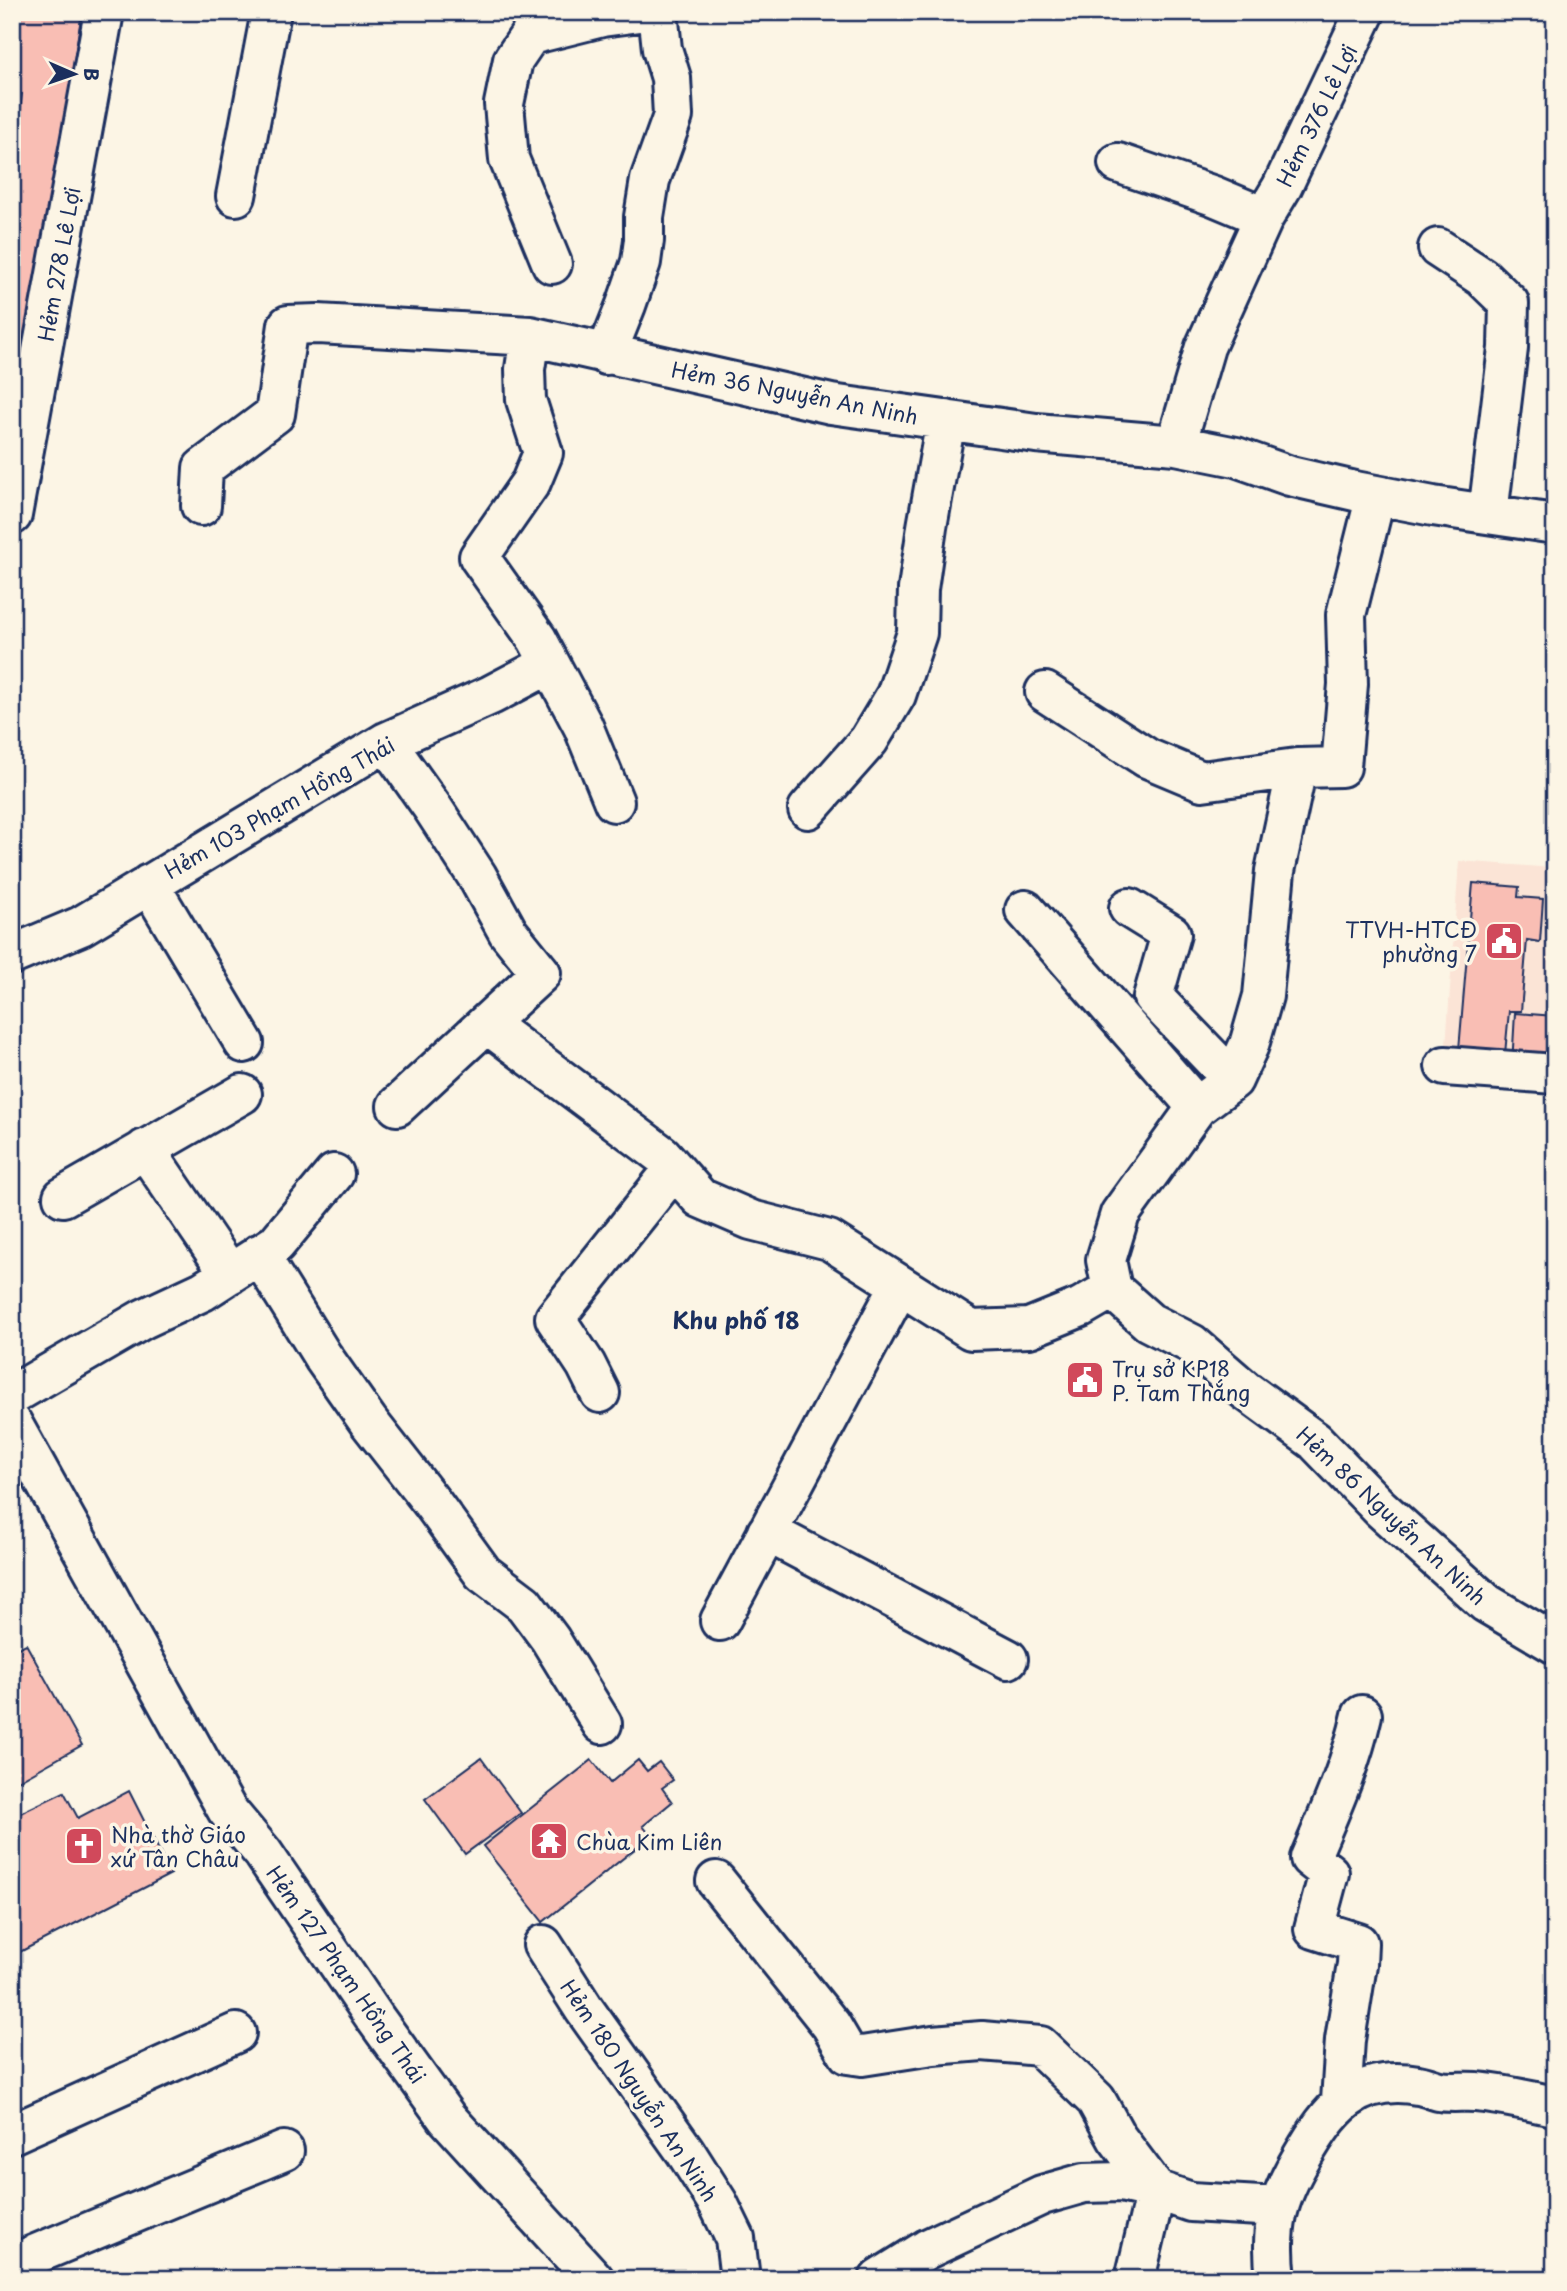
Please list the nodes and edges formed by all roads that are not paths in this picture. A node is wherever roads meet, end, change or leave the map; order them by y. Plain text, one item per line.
1 (104, 12) edge
2 (271, 12) edge
3 (640, 12) edge
4 (657, 12) edge
5 (1365, 12) edge
6 (1118, 163) dead end
7 (236, 196) dead end
8 (1264, 217) junction
9 (1438, 248) dead end
10 (552, 264) dead end
11 (530, 336) junction
12 (606, 355) junction
13 (946, 420) junction
14 (1176, 445) junction
15 (1376, 495) junction
16 (201, 506) dead end
17 (1488, 514) junction
18 (12, 515) edge
19 (1555, 524) edge
20 (550, 664) junction
21 (1045, 692) dead end
22 (386, 742) junction
23 (1297, 768) junction
24 (614, 802) dead end
25 (808, 809) dead end
26 (149, 884) junction
27 (1129, 908) dead end
28 (1025, 910) dead end
29 (12, 955) edge
30 (487, 1024) junction
31 (244, 1043) dead end
32 (1445, 1066) dead end
33 (1555, 1074) edge
34 (1233, 1080) junction
35 (242, 1094) dead end
36 (397, 1106) dead end
37 (1197, 1107) junction
38 (145, 1149) junction
39 (674, 1169) junction
40 (334, 1174) dead end
41 (63, 1197) dead end
42 (245, 1264) junction
43 (900, 1285) junction
44 (1112, 1289) junction
45 (600, 1392) dead end
46 (12, 1395) edge
47 (15, 1435) edge
48 (767, 1532) junction
49 (720, 1620) dead end
50 (1555, 1644) edge
51 (1008, 1659) dead end
52 (1362, 1715) dead end
53 (602, 1724) dead end
54 (716, 1881) dead end
55 (543, 1945) dead end
56 (236, 2033) dead end
57 (1341, 2101) junction
58 (1555, 2106) edge
59 (12, 2134) edge
60 (284, 2151) dead end
61 (1156, 2190) junction
62 (1278, 2205) junction
63 (12, 2264) edge
64 (594, 2279) edge
65 (740, 2279) edge
66 (879, 2279) edge
67 (1135, 2279) edge
68 (1276, 2279) edge

1 - 18 street, Hẻm 278 Lê Lợi
2 - 7 street
3 - 10 street
4 - 12 street
5 - 8 street, Hẻm 376 Lê Lợi
6 - 8 street
8 - 14 street, Hẻm 376 Lê Lợi
9 - 17 street
11 - 12 street, Hẻm 36 Nguyễn An Ninh
11 - 16 street, Hẻm 36 Nguyễn An Ninh
11 - 20 street
12 - 13 street, Hẻm 36 Nguyễn An Ninh
13 - 14 street, Hẻm 36 Nguyễn An Ninh
13 - 25 street
14 - 15 street, Hẻm 36 Nguyễn An Ninh
15 - 17 street, Hẻm 36 Nguyễn An Ninh
15 - 23 street
17 - 19 street, Hẻm 36 Nguyễn An Ninh
20 - 22 street, Hẻm 103 Phạm Hồng Thái
20 - 24 street
21 - 23 street
22 - 26 street, Hẻm 103 Phạm Hồng Thái
22 - 30 street
23 - 34 street
26 - 29 street, Hẻm 103 Phạm Hồng Thái
26 - 31 street
27 - 34 street
28 - 37 street
30 - 36 street
30 - 39 street
32 - 33 street
34 - 37 street
35 - 38 street
37 - 44 street
38 - 41 street
38 - 42 street
39 - 43 street
39 - 45 street
40 - 42 street
42 - 46 street
42 - 53 street
43 - 44 street
43 - 48 street
44 - 50 street, Hẻm 86 Nguyễn An Ninh
47 - 64 street, Hẻm 127 Phạm Hồng Thái
48 - 49 street
48 - 51 street
52 - 57 street
54 - 61 street
55 - 65 street, Hẻm 180 Nguyễn An Ninh
56 - 59 street
57 - 58 street
57 - 62 street
60 - 63 street
61 - 62 street
61 - 66 street
61 - 67 street
62 - 68 street

